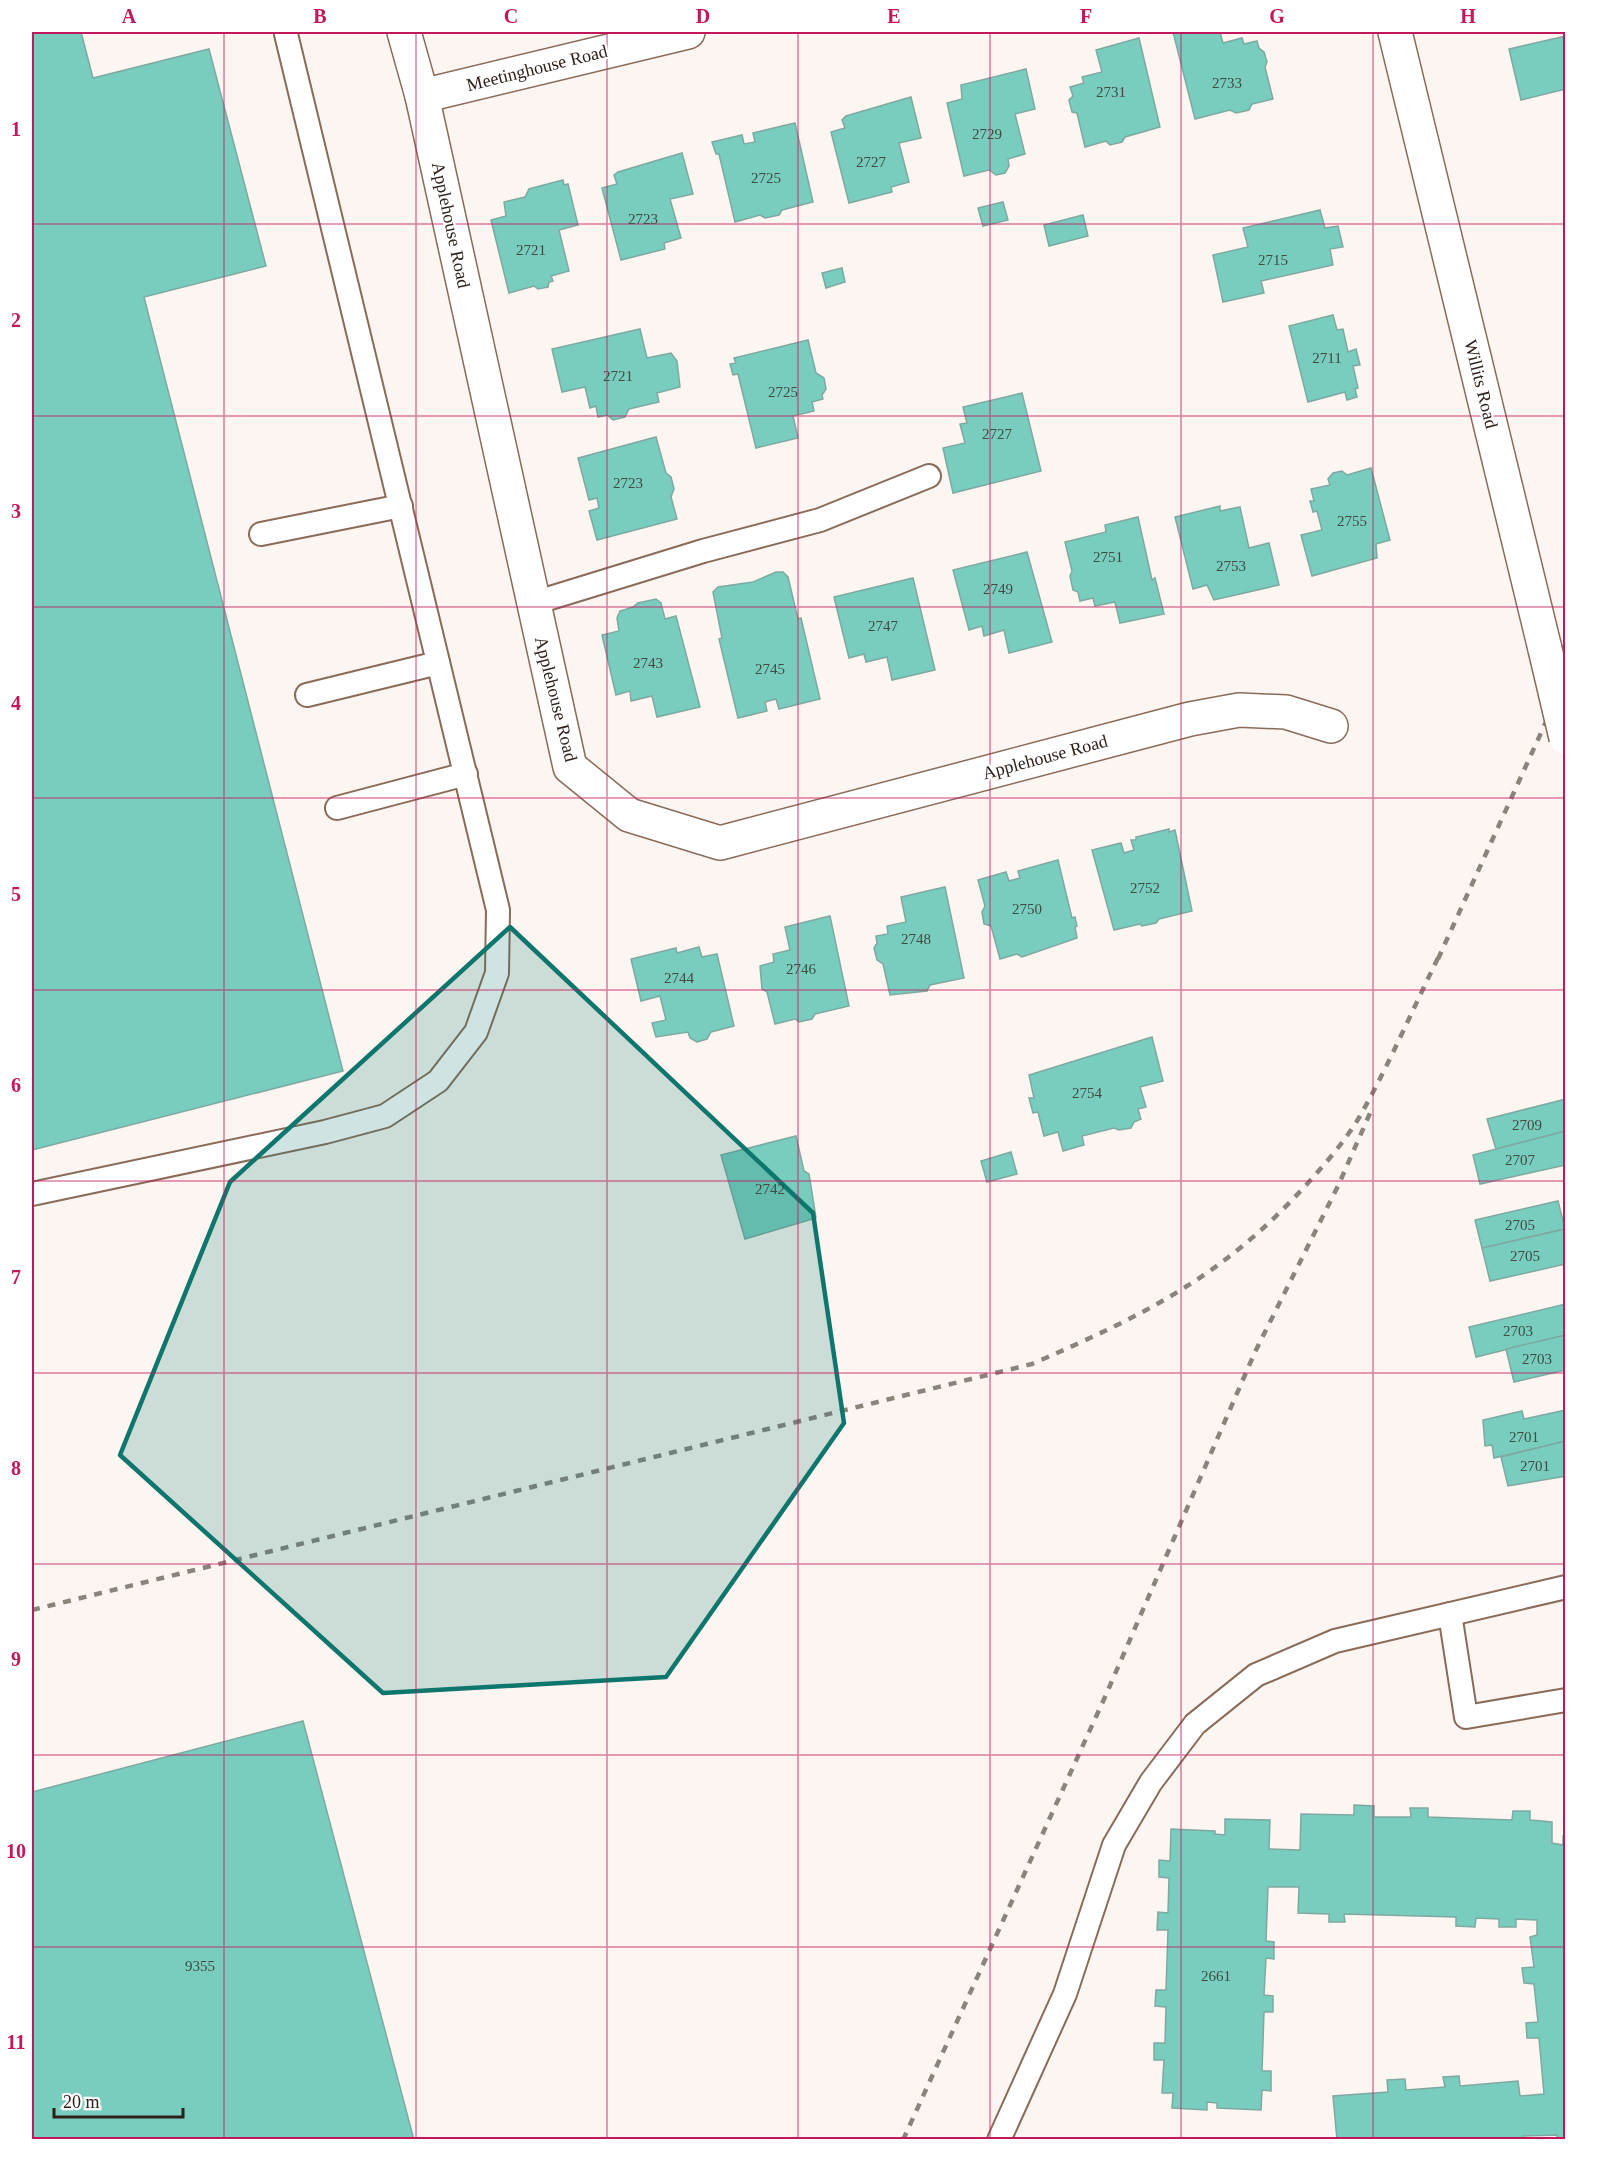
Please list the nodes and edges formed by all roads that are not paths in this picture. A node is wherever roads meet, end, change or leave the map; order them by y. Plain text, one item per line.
1 (404, 32) edge
2 (688, 32) edge
3 (1395, 32) edge
4 (286, 34) dead end
5 (422, 96) junction
6 (929, 476) dead end
7 (401, 506) junction
8 (261, 534) dead end
9 (534, 603) junction
10 (438, 663) junction
11 (307, 695) dead end
12 (1331, 726) dead end
13 (1566, 738) edge
14 (466, 774) junction
15 (337, 808) dead end
16 (32, 1194) edge
17 (1566, 1587) edge
18 (1450, 1614) junction
19 (1566, 1700) edge
20 (999, 2139) edge

1 - 5 street, Applehouse Road
2 - 5 street, Meetinghouse Road
3 - 13 street, Willits Road, bridge
4 - 7 lane
5 - 9 street, Applehouse Road
6 - 9 lane
7 - 8 lane
7 - 10 lane
9 - 12 street, Applehouse Road
10 - 11 lane
10 - 14 lane
14 - 15 lane
14 - 16 lane
17 - 18 lane
18 - 19 lane
18 - 20 lane

